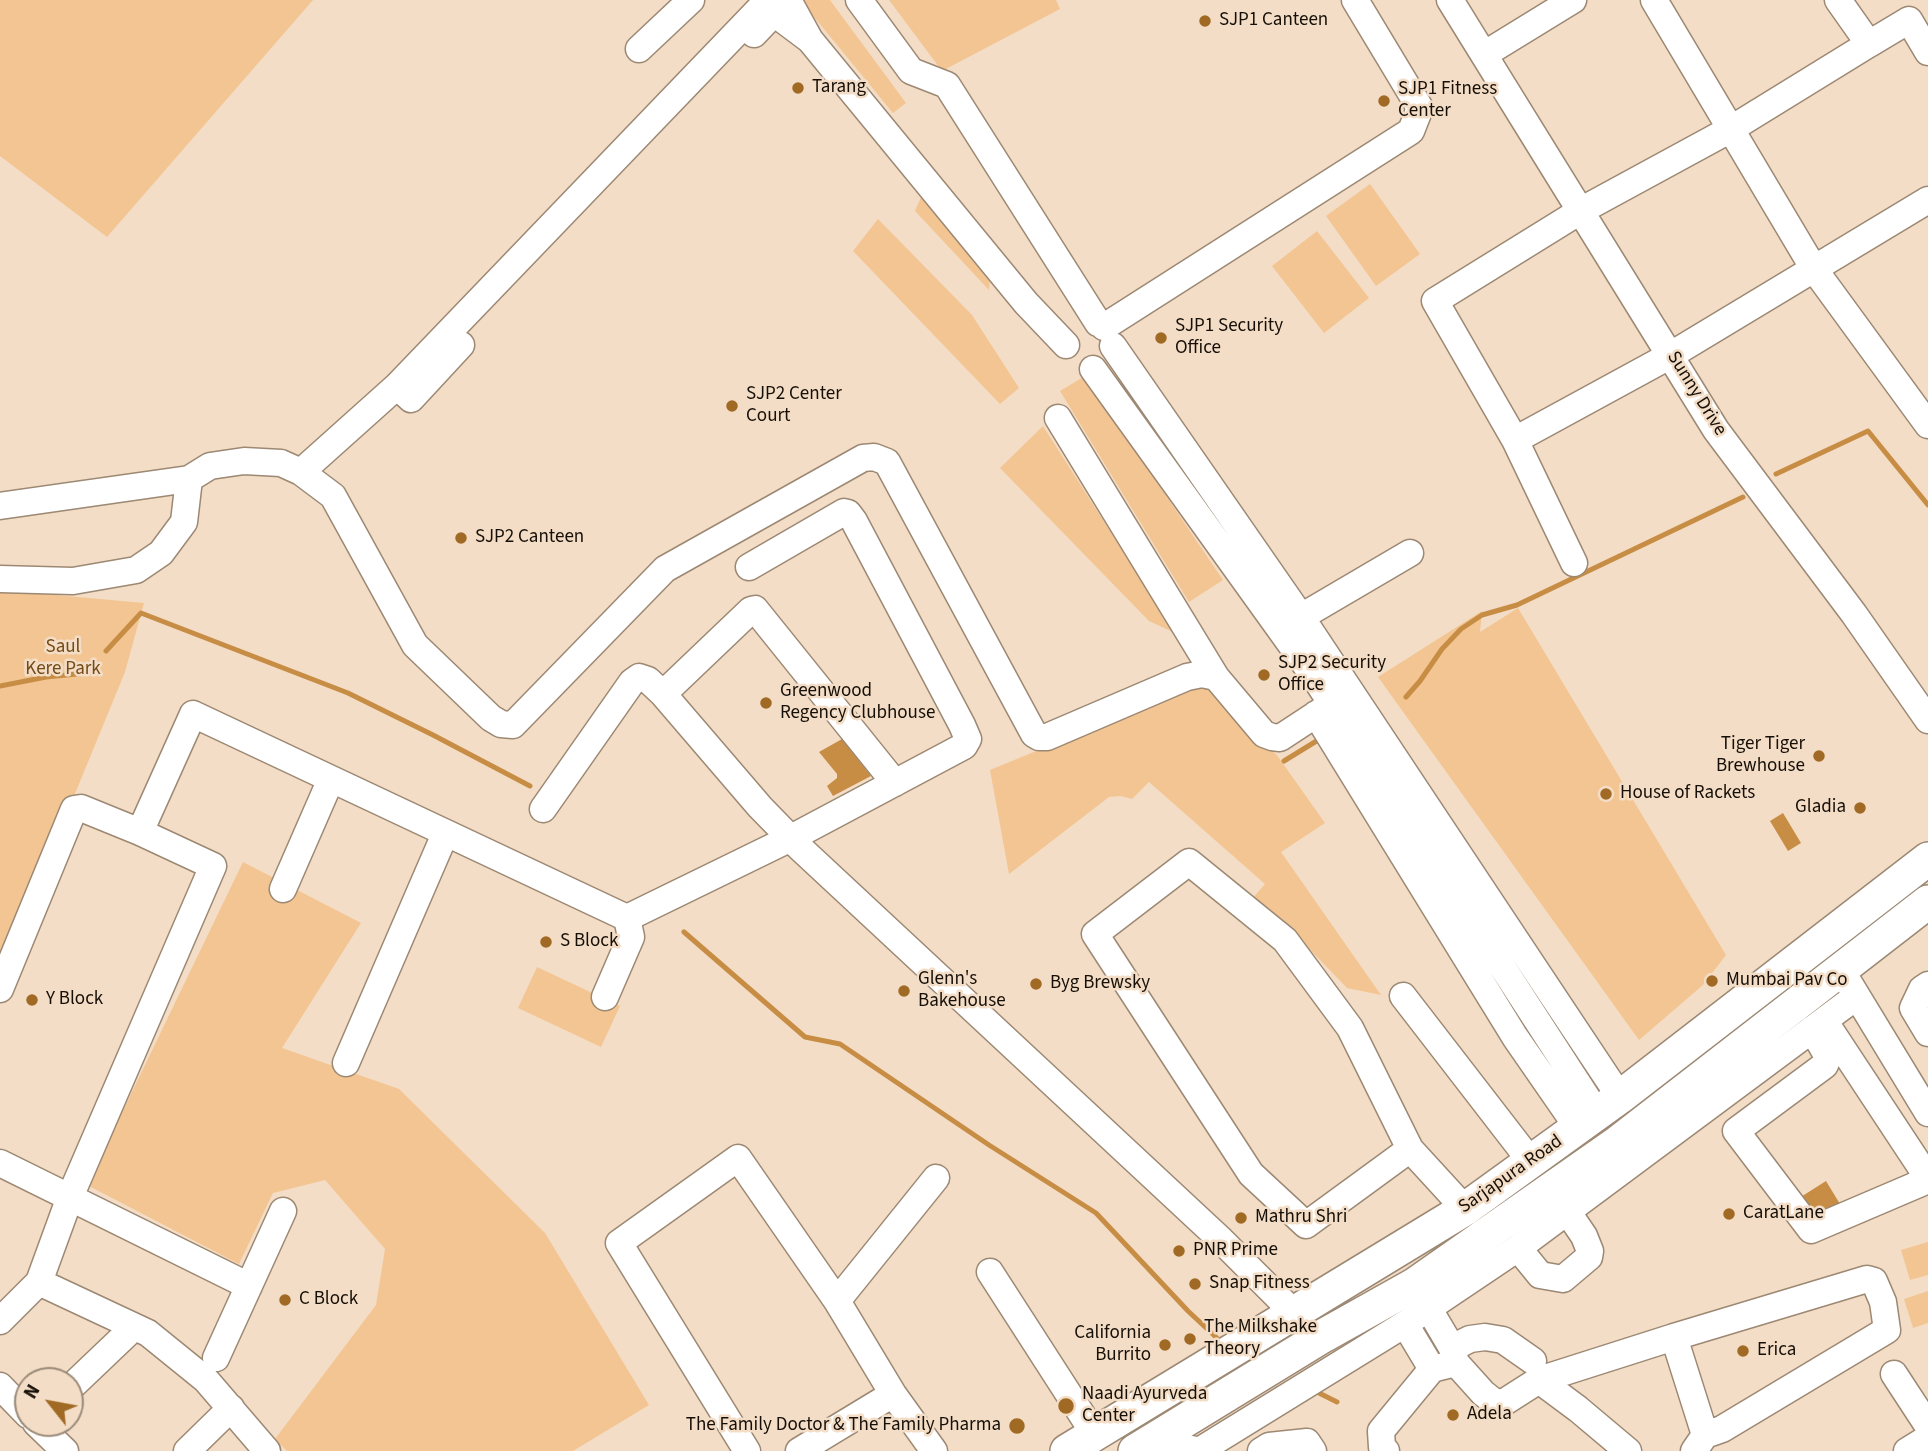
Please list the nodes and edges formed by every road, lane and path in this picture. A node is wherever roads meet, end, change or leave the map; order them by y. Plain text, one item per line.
1 (691, 0) edge
2 (768, 0) edge
3 (788, 0) edge
4 (859, 0) edge
5 (1355, 0) edge
6 (1450, 0) edge
7 (1573, 0) edge
8 (1654, 0) edge
9 (1838, 0) edge
10 (1918, 15) edge
11 (810, 40) junction
12 (1869, 44) junction
13 (639, 50) dead end
14 (1928, 52) edge
15 (1485, 54) junction
16 (1731, 129) junction
17 (1928, 200) edge
18 (1582, 210) junction
19 (1814, 269) junction
20 (1105, 332) junction
21 (1066, 345) junction
22 (1671, 355) junction
23 (1093, 369) junction
24 (397, 386) junction
25 (1058, 418) dead end
26 (1928, 425) edge
27 (1515, 440) junction
28 (301, 472) junction
29 (189, 479) junction
30 (0, 506) edge
31 (1410, 554) dead end
32 (1574, 563) dead end
33 (749, 567) dead end
34 (0, 579) edge
35 (1301, 617) junction
36 (1216, 677) junction
37 (663, 694) junction
38 (1333, 704) junction
39 (1928, 720) edge
40 (331, 779) junction
41 (895, 783) junction
42 (542, 809) dead end
43 (140, 832) junction
44 (445, 834) junction
45 (795, 843) junction
46 (1928, 859) edge
47 (283, 889) dead end
48 (1928, 902) edge
49 (627, 918) junction
50 (1848, 982) junction
51 (1928, 985) edge
52 (0, 989) edge
53 (1403, 996) dead end
54 (605, 998) dead end
55 (1818, 1024) junction
56 (1928, 1033) edge
57 (346, 1063) dead end
58 (1599, 1113) junction
59 (1928, 1113) edge
60 (1628, 1134) junction
61 (1410, 1149) junction
62 (0, 1163) edge
63 (1532, 1163) junction
64 (936, 1178) dead end
65 (1928, 1179) edge
66 (70, 1197) junction
67 (1465, 1209) junction
68 (283, 1211) dead end
69 (1567, 1211) junction
70 (1518, 1248) junction
71 (989, 1272) dead end
72 (39, 1282) junction
73 (249, 1286) junction
74 (837, 1301) junction
75 (1416, 1306) junction
76 (1294, 1313) junction
77 (0, 1321) edge
78 (134, 1327) junction
79 (1674, 1337) junction
80 (216, 1358) dead end
81 (1446, 1360) junction
82 (1536, 1370) junction
83 (1894, 1374) dead end
84 (84, 1375) edge
85 (0, 1385) edge
86 (1822, 1389) dead end
87 (893, 1394) junction
88 (14, 1400) edge
89 (231, 1408) junction
90 (1251, 1419) junction
91 (1928, 1426) edge
92 (50, 1437) edge
93 (1928, 1438) edge
94 (1707, 1439) edge
95 (1081, 1443) edge
96 (1226, 1444) edge
97 (1145, 1445) edge
98 (1265, 1448) edge
99 (65, 1451) edge
100 (187, 1451) edge
101 (267, 1451) edge
102 (747, 1451) edge
103 (799, 1451) edge
104 (934, 1451) edge
105 (1314, 1451) edge
106 (1386, 1451) edge
107 (1628, 1451) edge
108 (1907, 1451) edge

1 - 13 street
2 - 24 street
3 - 11 street
4 - 20 street
5 - 20 street
6 - 15 street, Sunny Drive
7 - 15 street
8 - 16 street
9 - 12 street
10 - 12 street
10 - 14 street
11 - 21 street
11 - 24 street
12 - 16 street
15 - 18 street, Sunny Drive
16 - 18 street
16 - 19 street
17 - 19 street
18 - 22 street, Sunny Drive
18 - 27 street
19 - 22 street
19 - 26 street
20 - 21 street
20 - 23 street
20 - 35 street
21 - 23 street
22 - 27 street
22 - 39 street, Sunny Drive
23 - 38 street
24 - 28 street
25 - 36 street
27 - 32 street
28 - 29 street
28 - 36 street
29 - 30 street
29 - 34 street
31 - 35 street
33 - 41 street
35 - 38 street
36 - 38 street
37 - 41 street
37 - 42 street
37 - 45 street
38 - 58 street
38 - 58 street
40 - 43 street
40 - 44 street
40 - 47 street
41 - 45 street
43 - 52 street
43 - 66 street
44 - 49 street
44 - 57 street
45 - 49 street
45 - 76 street
46 - 58 main road, Sarjapura Road
48 - 50 main road, Sarjapura Road
49 - 54 street
50 - 55 street
50 - 59 street
50 - 60 main road, Sarjapura Road
51 - 56 street
53 - 63 street
55 - 65 street
55 - 65 street
55 - 69 street
58 - 60 main road
58 - 63 main road, Sarjapura Road
60 - 75 main road, Sarjapura Road
61 - 61 street
61 - 67 street
62 - 66 street
63 - 67 main road, Sarjapura Road
64 - 74 street
66 - 72 street
66 - 73 street
67 - 76 main road, Sarjapura Road
68 - 73 street
69 - 70 street
69 - 70 street
70 - 75 street
71 - 95 street
72 - 77 street
72 - 78 street
73 - 80 street
74 - 87 street
74 - 102 street
75 - 81 street
75 - 90 street
75 - 97 main road, Sarjapura Road
76 - 95 main road, Sarjapura Road
78 - 84 street
78 - 89 street
79 - 82 street
79 - 94 street
79 - 94 street
81 - 82 street
81 - 82 street
81 - 106 street
82 - 107 street
83 - 91 street
85 - 88 street
86 - 94 street
87 - 103 street
87 - 104 street
89 - 100 street
89 - 101 street
90 - 96 street
90 - 98 street
92 - 99 street
93 - 108 street
96 - 97 street
98 - 105 street

